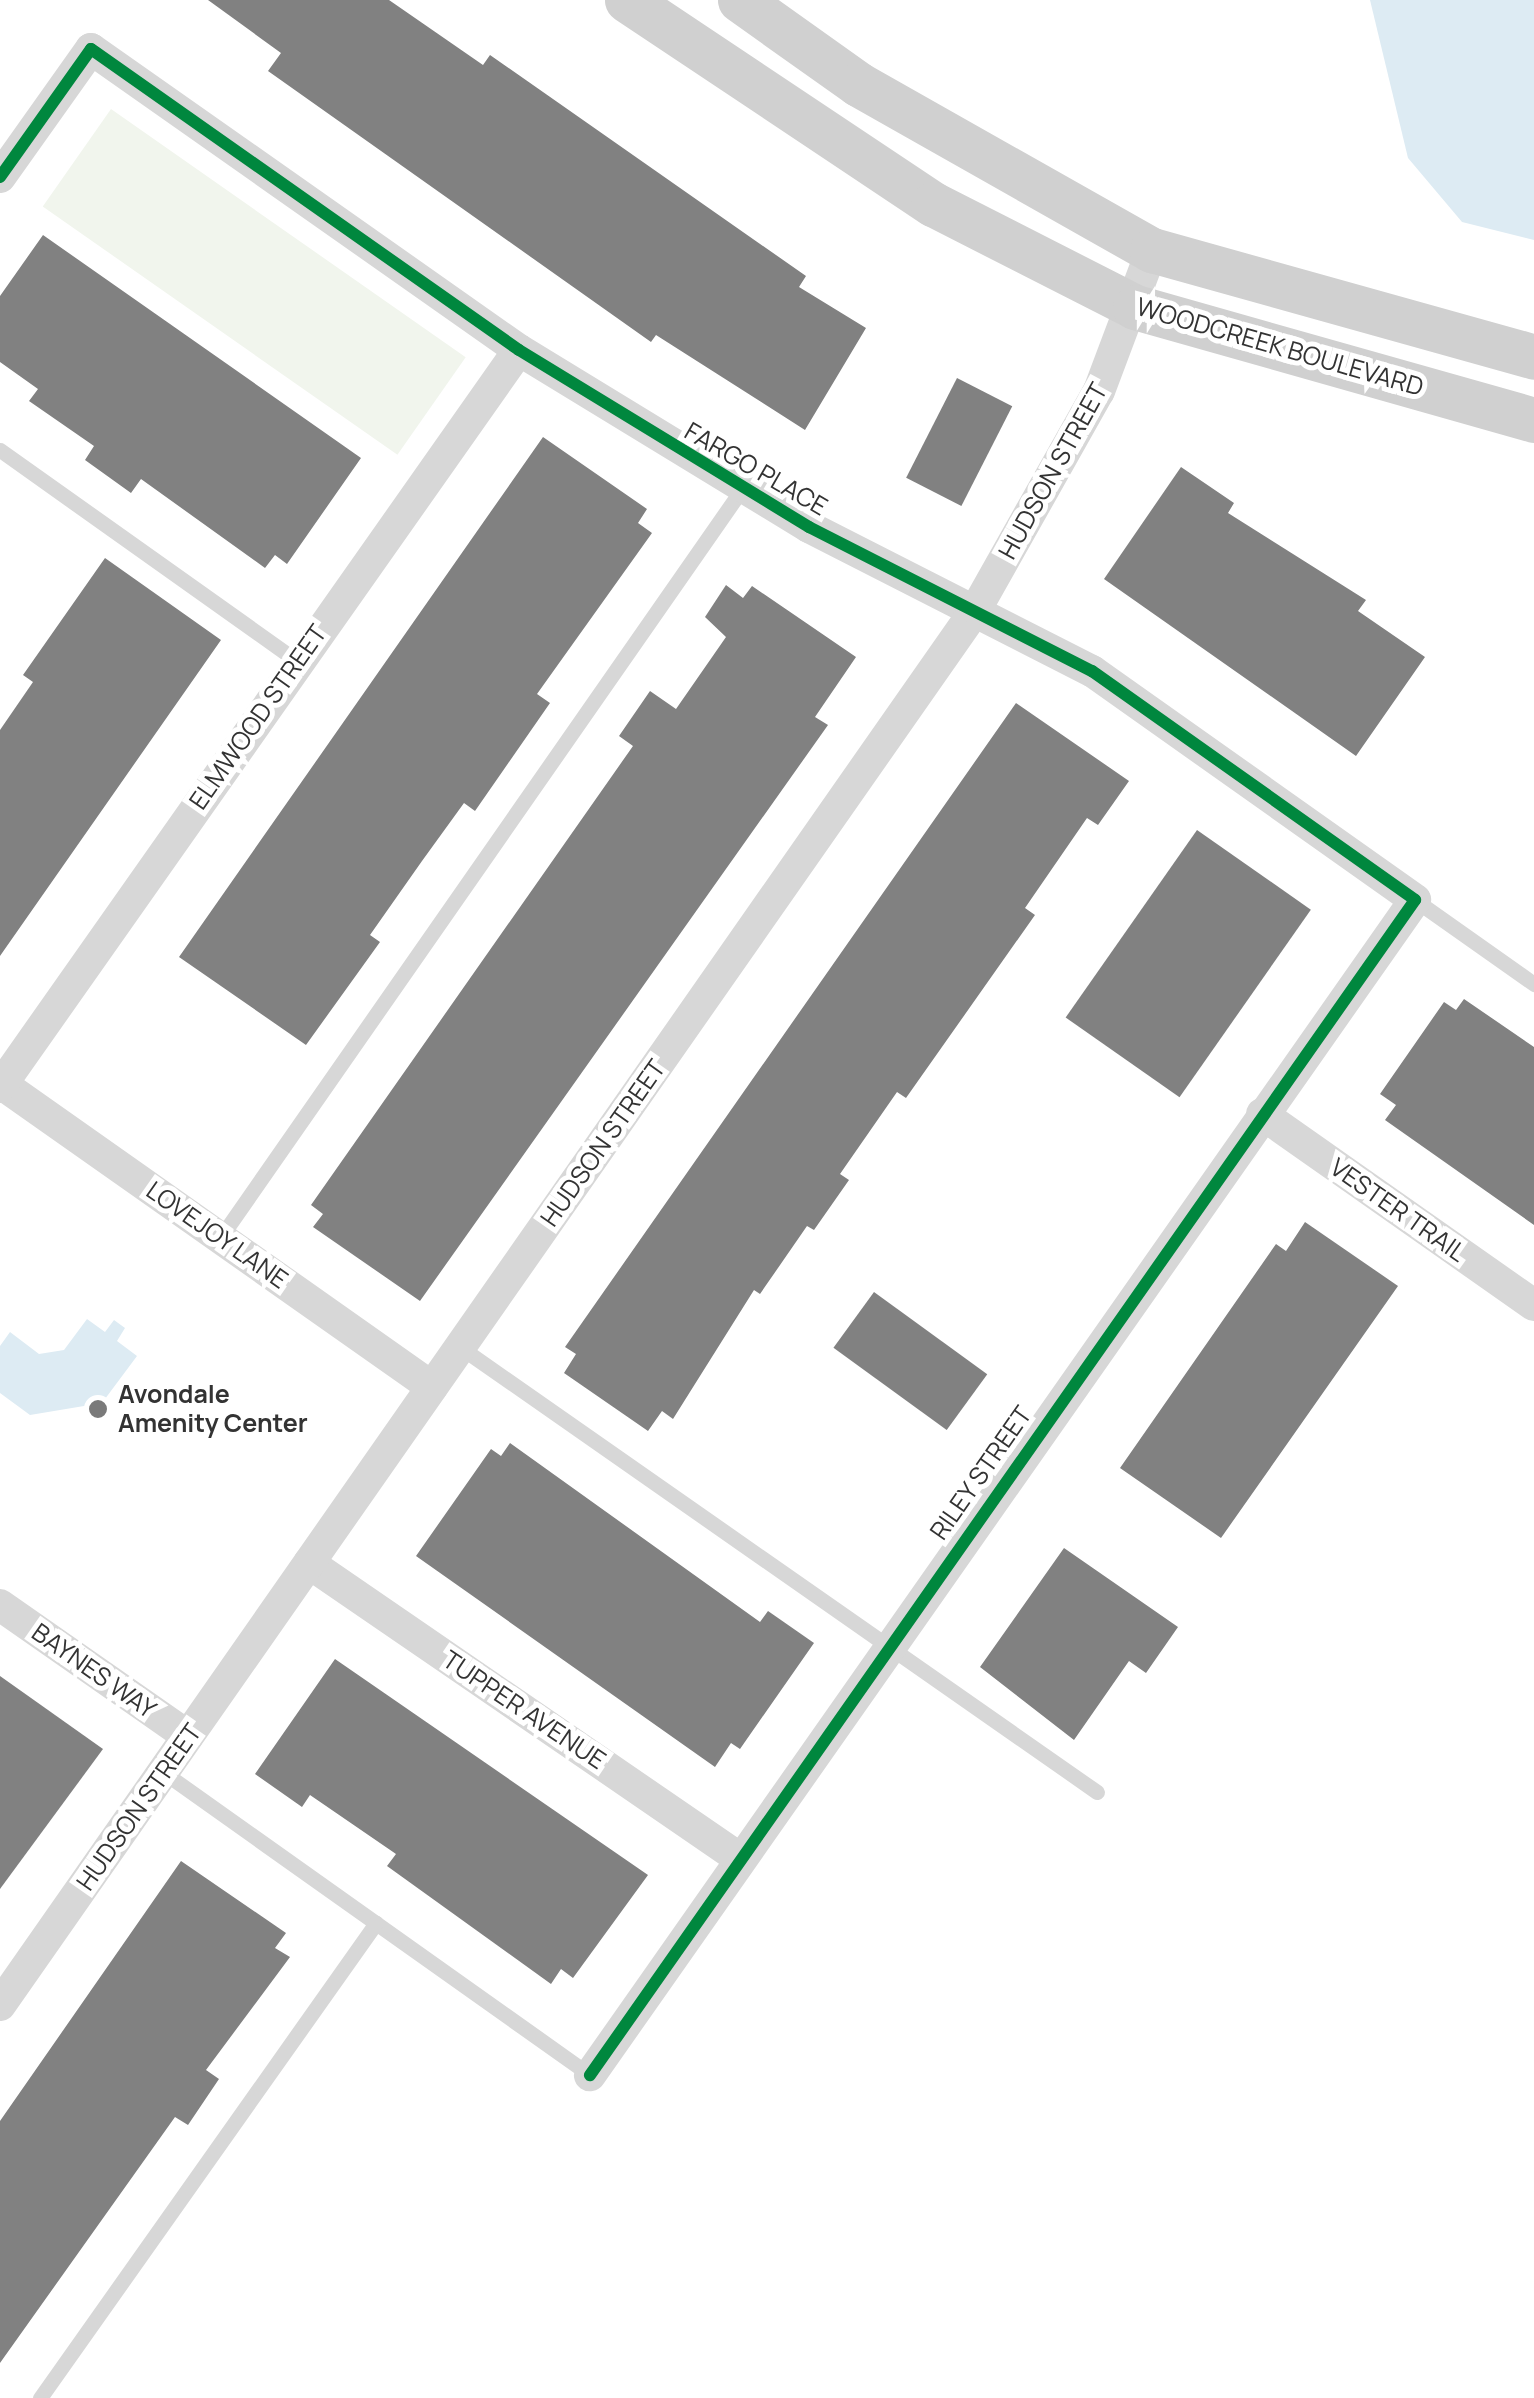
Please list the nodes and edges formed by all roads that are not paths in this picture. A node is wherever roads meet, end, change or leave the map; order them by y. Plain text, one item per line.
1 (628, 0) edge
2 (740, 0) edge
3 (0, 177) edge
4 (1152, 250) junction
5 (1135, 307) junction
6 (518, 350) junction
7 (1534, 356) edge
8 (1534, 420) edge
9 (0, 450) edge
10 (742, 489) junction
11 (976, 609) junction
12 (298, 661) junction
13 (1415, 900) junction
14 (1534, 984) edge
15 (1, 1085) edge
16 (1262, 1114) junction
17 (220, 1238) junction
18 (1534, 1305) edge
19 (460, 1347) junction
20 (432, 1387) junction
21 (309, 1563) junction
22 (0, 1605) edge
23 (886, 1646) junction
24 (188, 1736) junction
25 (163, 1772) junction
26 (1097, 1792) dead end
27 (739, 1858) junction
28 (376, 1923) junction
29 (0, 2005) edge
30 (590, 2075) joint
31 (40, 2398) edge

1 - 5 street, WOODCREEK BOULEVARD
2 - 4 street
3 - 6 street, FARGO PLACE
4 - 5 street, HUDSON STREET
4 - 7 street
5 - 8 street, WOODCREEK BOULEVARD
5 - 11 street, HUDSON STREET
6 - 10 street, FARGO PLACE
6 - 12 street, ELMWOOD STREET
9 - 12 lane
10 - 11 street, FARGO PLACE
10 - 17 lane
11 - 13 street, FARGO PLACE
11 - 19 street, HUDSON STREET
12 - 15 street, ELMWOOD STREET
13 - 14 lane
13 - 16 street, RILEY STREET
15 - 17 street, LOVEJOY LANE
16 - 18 street, VESTER TRAIL
16 - 23 street, RILEY STREET
17 - 20 street, LOVEJOY LANE
19 - 20 street, HUDSON STREET
19 - 23 lane
20 - 21 street, HUDSON STREET
21 - 24 street, HUDSON STREET
21 - 27 street, TUPPER AVENUE
22 - 24 street, BAYNES WAY
23 - 26 lane
23 - 27 street, RILEY STREET
24 - 25 street, HUDSON STREET
25 - 28 lane
25 - 29 street, HUDSON STREET
27 - 30 street, RILEY STREET
28 - 30 lane
28 - 31 lane

